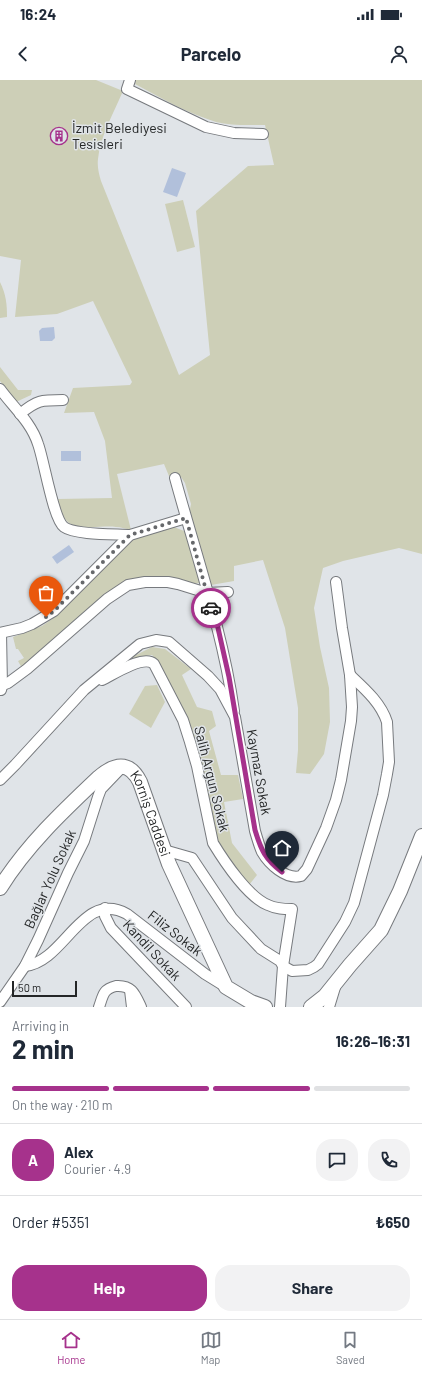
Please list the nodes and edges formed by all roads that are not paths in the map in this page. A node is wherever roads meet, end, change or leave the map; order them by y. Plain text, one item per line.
1 (130, 80) edge
2 (263, 134) dead end
3 (0, 389) edge
4 (63, 400) dead end
5 (20, 414) junction
6 (175, 478) dead end
7 (186, 518) junction
8 (130, 535) junction
9 (336, 582) dead end
10 (228, 592) dead end
11 (207, 593) junction
12 (0, 633) edge
13 (350, 675) junction
14 (1, 688) edge
15 (84, 690) junction
16 (235, 717) junction
17 (124, 766) junction
18 (0, 780) edge
19 (422, 836) edge
20 (164, 850) junction
21 (0, 888) edge
22 (105, 908) junction
23 (25, 966) junction
24 (283, 966) junction
25 (337, 982) junction
26 (226, 987) junction
27 (129, 988) junction
28 (0, 1002) edge
29 (99, 1007) edge
30 (132, 1007) edge
31 (141, 1007) edge
32 (186, 1007) edge
33 (265, 1007) edge
34 (280, 1007) edge
35 (311, 1007) edge
36 (329, 1007) edge

1 - 2 street
3 - 5 street
4 - 5 street
5 - 8 street
6 - 7 street
7 - 8 street
7 - 11 street
8 - 12 street
9 - 13 street, Kaymaz Sokak
10 - 11 street
11 - 14 street
11 - 16 street
12 - 14 street
13 - 16 street, Kaymaz Sokak
13 - 24 street
15 - 16 street, Kaymaz Sokak
15 - 18 street, Kaymaz Sokak
15 - 24 street, Salih Argun Sokak
17 - 20 main road, Korniş Caddesi
17 - 21 main road, Korniş Caddesi
17 - 23 street, Bağlar Yolu Sokak
19 - 25 main road
20 - 24 street
20 - 26 main road, Korniş Caddesi
22 - 23 street
22 - 26 street, Filiz Sokak
22 - 32 street, Kandil Sokak
23 - 28 street, Bağlar Yolu Sokak
24 - 34 street
25 - 35 main road
25 - 36 street
26 - 33 main road
27 - 29 street
27 - 30 street
27 - 31 street

